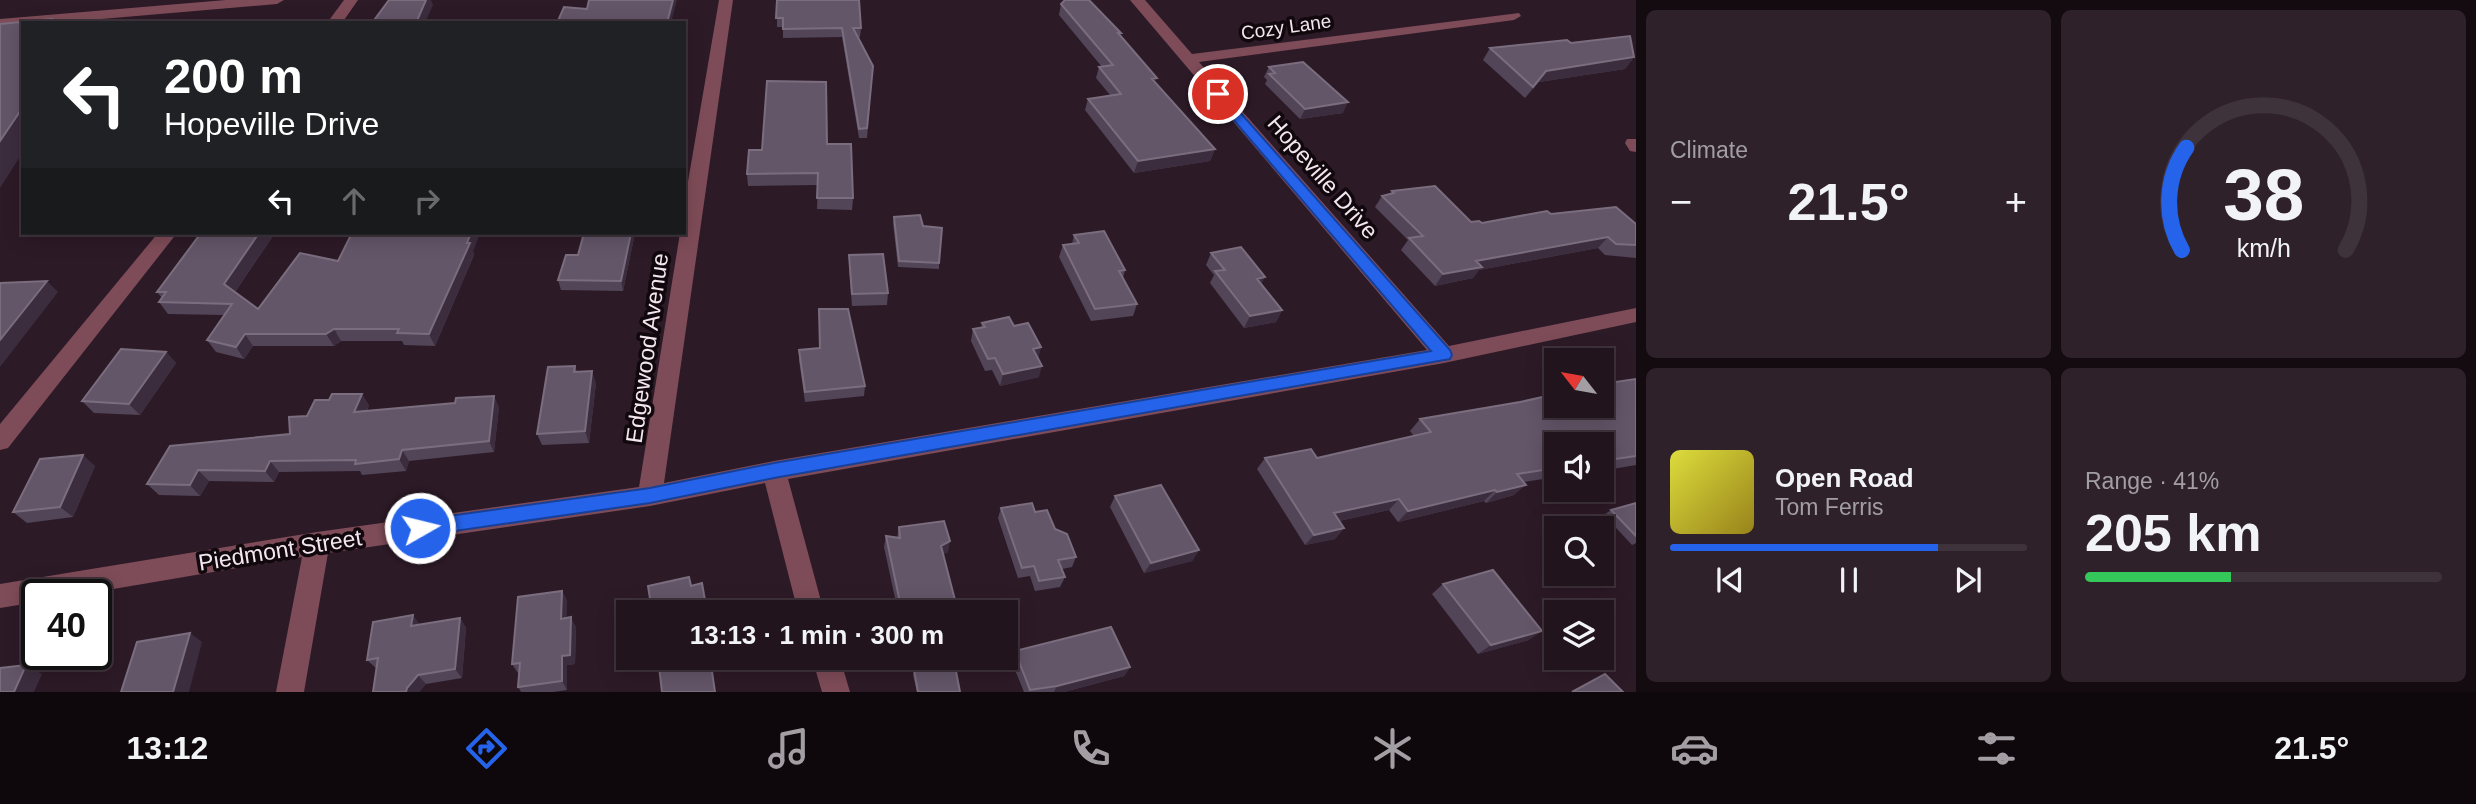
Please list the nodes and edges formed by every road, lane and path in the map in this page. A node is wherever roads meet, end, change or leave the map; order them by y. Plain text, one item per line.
1 (276, 0) edge
2 (351, 0) edge
3 (726, 0) edge
4 (1137, 0) edge
5 (1514, 16) dead end
6 (21, 21) edge
7 (24, 21) edge
8 (335, 21) edge
9 (0, 23) edge
10 (1188, 59) junction
11 (166, 235) edge
12 (1636, 315) edge
13 (1444, 355) junction
14 (0, 441) edge
15 (774, 471) junction
16 (650, 495) junction
17 (317, 543) junction
18 (0, 596) edge
19 (808, 600) edge
20 (830, 670) edge
21 (290, 692) edge
22 (836, 692) edge

1 - 7 street
2 - 8 street
3 - 16 street, Edgewood Avenue
4 - 10 street, Hopeville Drive
5 - 10 street, Cozy Lane
6 - 9 street
10 - 13 street, Hopeville Drive
11 - 14 street
12 - 13 street, Piedmont Street
13 - 15 street, Piedmont Street
15 - 16 street, Piedmont Street
15 - 19 street
16 - 17 street, Piedmont Street
17 - 18 street, Piedmont Street
17 - 21 street
20 - 22 street

